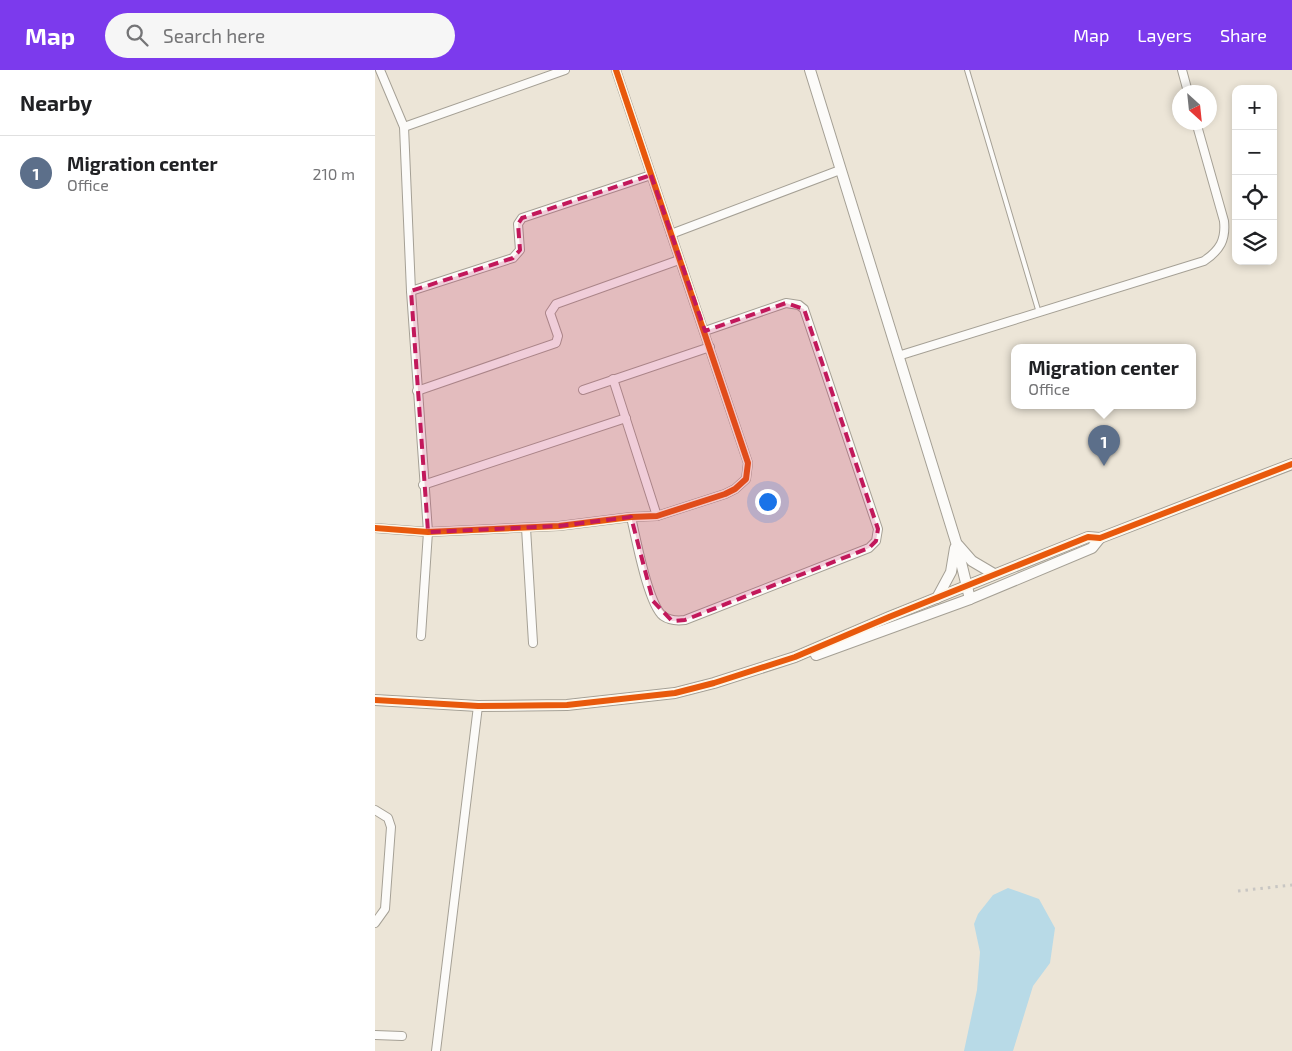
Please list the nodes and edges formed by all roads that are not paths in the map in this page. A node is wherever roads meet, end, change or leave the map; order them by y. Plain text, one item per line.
1 (380, 70) edge
2 (565, 70) edge
3 (616, 70) edge
4 (810, 70) edge
5 (967, 70) edge
6 (1182, 70) edge
7 (1186, 85) edge
8 (404, 127) junction
9 (1198, 130) edge
10 (841, 170) junction
11 (651, 175) junction
12 (671, 234) junction
13 (679, 260) junction
14 (411, 291) junction
15 (1039, 313) junction
16 (705, 331) junction
17 (710, 348) junction
18 (898, 356) junction
19 (613, 379) junction
20 (583, 390) dead end
21 (417, 391) junction
22 (626, 418) junction
23 (1292, 464) edge
24 (423, 485) junction
25 (657, 516) junction
26 (631, 517) junction
27 (375, 528) edge
28 (526, 528) junction
29 (427, 532) junction
30 (1100, 538) junction
31 (956, 542) junction
32 (995, 574) junction
33 (967, 586) junction
34 (937, 598) junction
35 (970, 599) junction
36 (421, 636) dead end
37 (533, 643) dead end
38 (795, 657) junction
39 (375, 700) edge
40 (478, 706) junction
41 (375, 810) edge
42 (375, 923) edge
43 (375, 1035) edge
44 (402, 1036) dead end
45 (436, 1051) edge

1 - 8 street
2 - 8 street
3 - 11 street
4 - 10 street
5 - 15 lane
6 - 7 street
8 - 14 street
9 - 15 street
10 - 12 street
10 - 18 street
11 - 12 street
11 - 14 street
12 - 13 street
13 - 16 street
13 - 21 street
14 - 21 street
15 - 18 street
16 - 17 street
16 - 26 street
17 - 19 street
17 - 25 street
18 - 31 street
19 - 20 street
19 - 22 street
21 - 24 street
22 - 24 street
22 - 25 street
23 - 30 street
24 - 29 street
25 - 26 street
26 - 28 street
27 - 29 street
28 - 29 street
28 - 37 street
29 - 36 street
30 - 32 street
30 - 35 street
31 - 32 street
31 - 33 street
31 - 34 street
32 - 33 street
33 - 34 street
33 - 35 street
34 - 38 street
35 - 38 street
38 - 40 street
39 - 40 street
40 - 45 street
41 - 42 street
43 - 44 street

